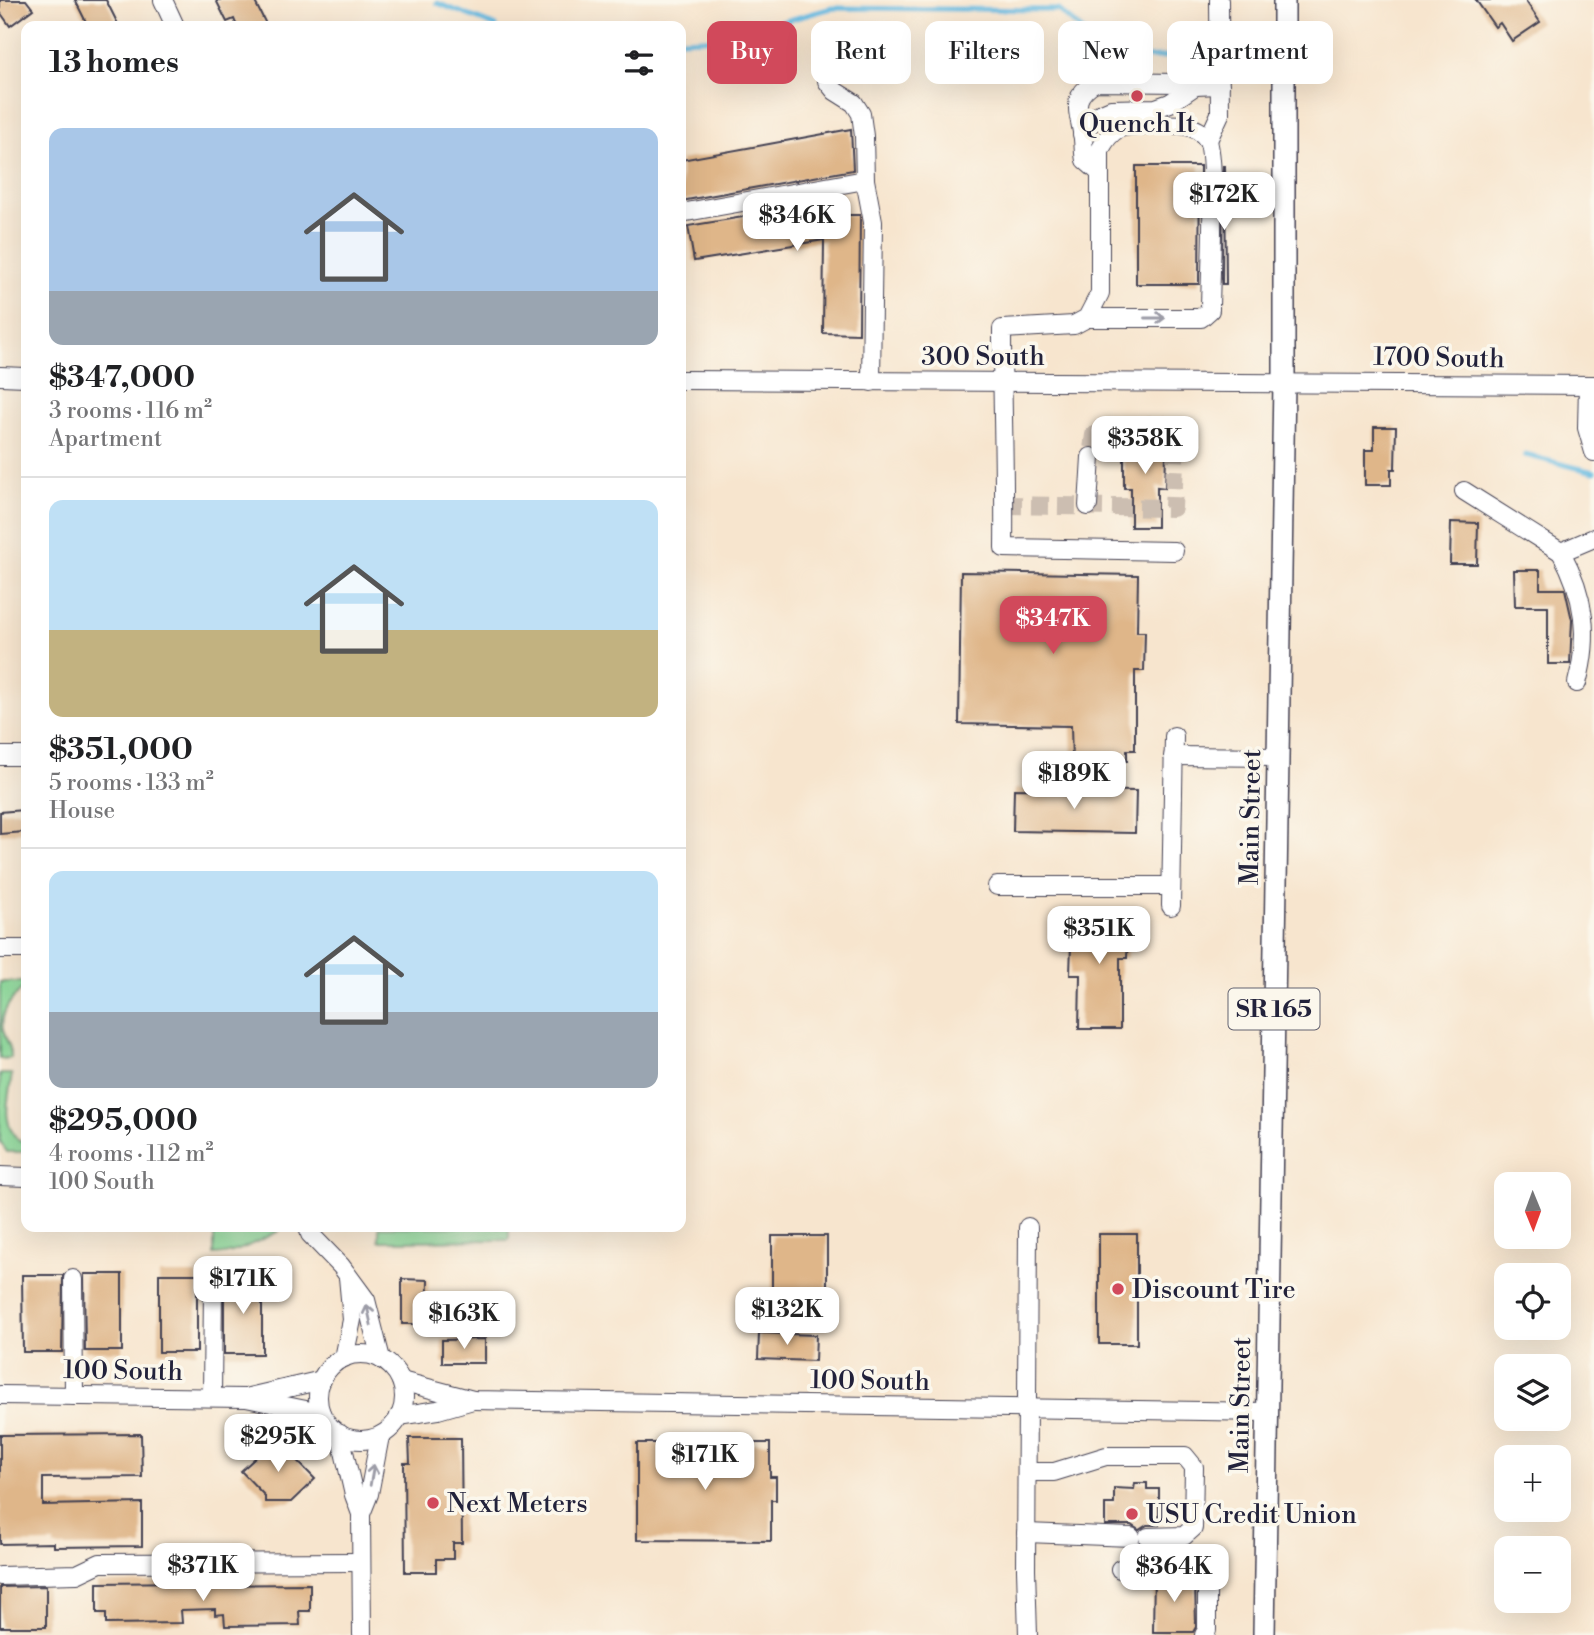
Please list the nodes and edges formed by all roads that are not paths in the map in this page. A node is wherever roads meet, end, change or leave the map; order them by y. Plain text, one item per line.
1 (163, 0) edge
2 (1219, 0) edge
3 (1284, 0) edge
4 (173, 21) edge
5 (829, 84) edge
6 (1220, 85) junction
7 (1195, 86) junction
8 (1082, 134) junction
9 (1208, 140) junction
10 (1100, 173) junction
11 (865, 180) junction
12 (686, 212) edge
13 (1087, 318) junction
14 (0, 376) edge
15 (21, 377) edge
16 (686, 380) edge
17 (871, 382) junction
18 (1284, 382) junction
19 (1003, 383) junction
20 (1591, 385) edge
21 (1594, 452) edge
22 (1091, 457) tunnel mouth
23 (1464, 491) dead end
24 (1088, 506) dead end
25 (1594, 538) edge
26 (1174, 551) dead end
27 (1561, 552) junction
28 (1577, 684) dead end
29 (1174, 736) dead end
30 (0, 756) edge
31 (21, 756) edge
32 (1173, 756) junction
33 (1279, 757) junction
34 (997, 886) dead end
35 (1171, 886) junction
36 (1171, 905) dead end
37 (0, 949) edge
38 (21, 949) edge
39 (0, 1176) edge
40 (21, 1177) edge
41 (1028, 1227) dead end
42 (309, 1232) edge
43 (348, 1277) junction
44 (73, 1279) dead end
45 (213, 1284) dead end
46 (344, 1358) junction
47 (381, 1359) junction
48 (321, 1380) junction
49 (401, 1381) junction
50 (0, 1395) edge
51 (74, 1396) junction
52 (212, 1397) junction
53 (246, 1398) junction
54 (472, 1400) junction
55 (1027, 1409) junction
56 (1267, 1412) junction
57 (321, 1413) junction
58 (399, 1416) junction
59 (340, 1434) junction
60 (380, 1436) junction
61 (1027, 1472) junction
62 (361, 1514) junction
63 (1026, 1533) junction
64 (361, 1562) junction
65 (1120, 1569) dead end
66 (0, 1576) edge
67 (362, 1635) edge
68 (1028, 1635) edge
69 (1204, 1635) edge
70 (1264, 1635) edge

1 - 4 street
2 - 6 street
3 - 18 main road, Main Street / SR 165
5 - 11 street
6 - 7 street
6 - 9 street
7 - 8 street
7 - 8 street
8 - 10 street
9 - 10 street
13 -> 9 street
10 - 13 street
11 - 12 street
11 - 17 street
13 - 19 street
14 - 15 street
16 - 17 street, 300 South
17 - 19 street, 300 South
18 - 19 street, 300 South
18 - 20 street, 1700 South
18 - 33 main road, Main Street / SR 165
19 - 26 street
20 - 21 street
22 - 24 street
23 - 27 street
25 - 27 street
27 - 28 street
29 - 32 street
30 - 31 street
32 - 33 street
32 - 35 street
33 - 56 main road, Main Street / SR 165
34 - 35 street
35 - 36 street
37 - 38 street
39 - 40 street
41 - 55 street
42 - 43 street
43 - 46 street
47 -> 43 street
44 - 51 street
45 - 52 street
46 - 47 street
46 - 48 street
47 - 49 street
48 - 53 street, 100 South
48 - 57 street
49 - 54 street, 100 South
49 - 58 street
50 - 51 street, 100 South
51 - 52 street, 100 South
52 - 53 street, 100 South
53 - 57 street, 100 South
54 - 55 street, 100 South
54 - 58 street, 100 South
55 - 56 street, 100 South
55 - 61 street
56 - 70 main road, Main Street / SR 165
57 - 59 street
58 - 60 street
59 - 60 street
59 - 62 street
62 -> 60 street
61 - 63 street
61 - 63 street
62 - 64 street
63 - 68 street
64 - 66 street
64 - 67 street
65 - 69 street

